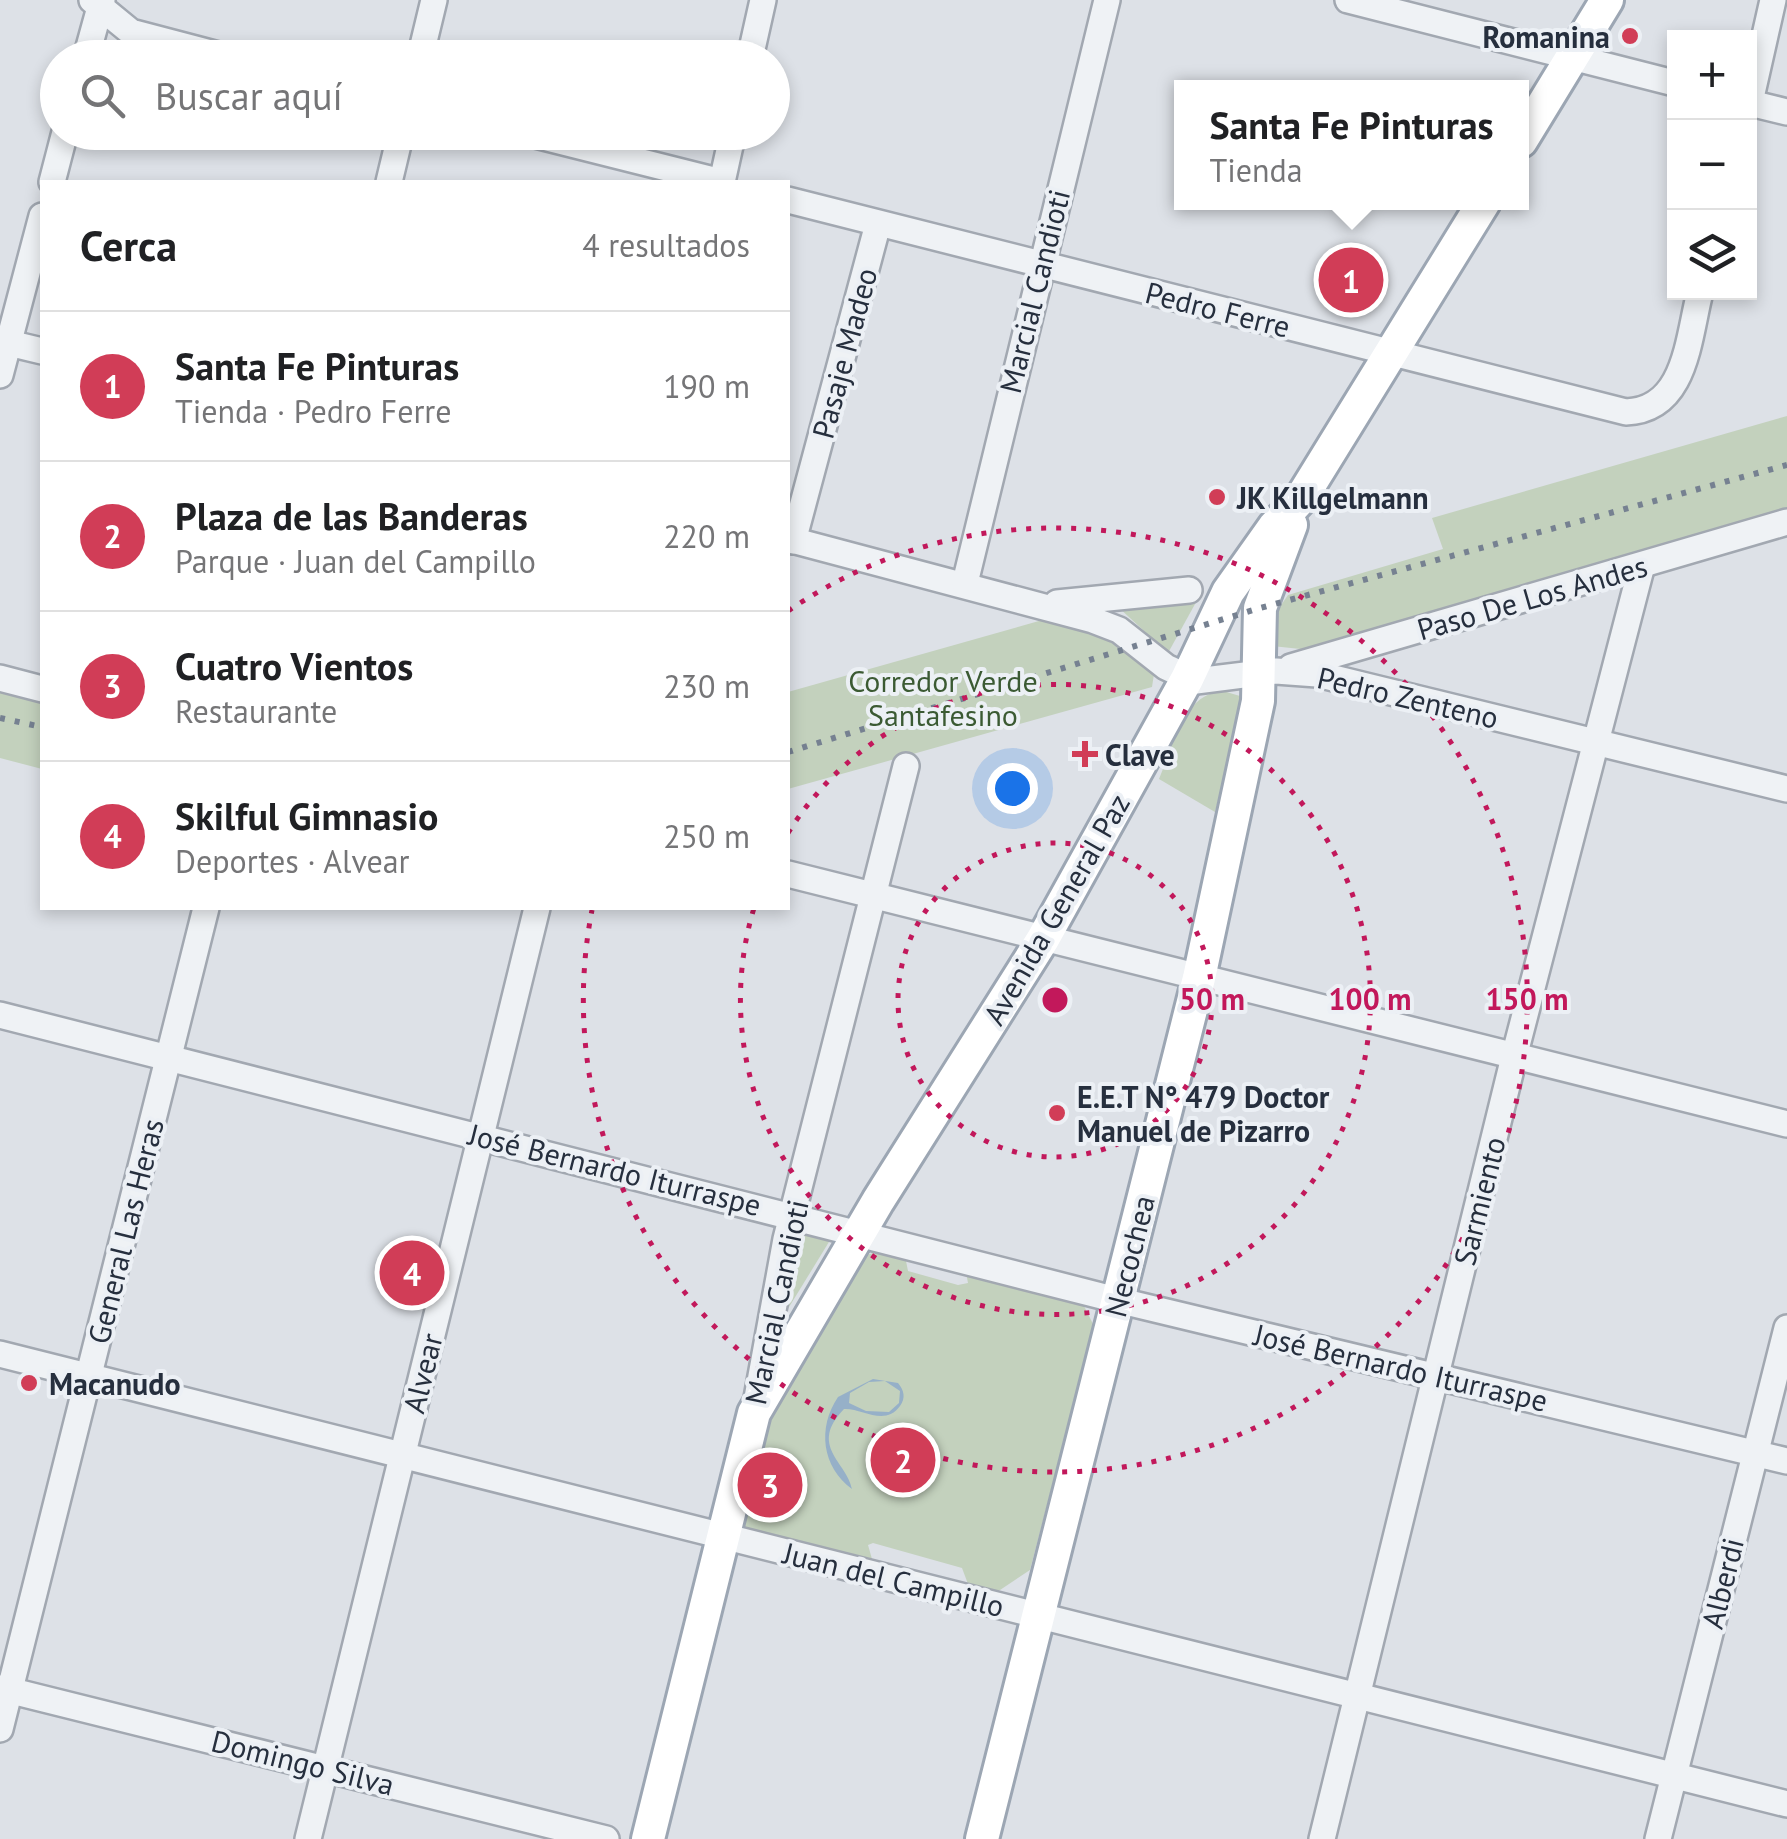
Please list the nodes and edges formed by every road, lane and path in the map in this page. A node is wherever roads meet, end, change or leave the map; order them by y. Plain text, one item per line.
1 (434, 0) edge
2 (763, 0) edge
3 (1107, 0) edge
4 (1348, 0) edge
5 (1607, 0) edge
6 (1773, 0) edge
7 (98, 2) edge
8 (1444, 12) edge
9 (90, 40) edge
10 (161, 40) edge
11 (424, 40) edge
12 (754, 40) edge
13 (1573, 56) junction
14 (1757, 71) edge
15 (1667, 81) edge
16 (1757, 104) edge
17 (1787, 112) edge
18 (1529, 128) edge
19 (60, 150) edge
20 (396, 150) edge
21 (595, 150) edge
22 (729, 150) edge
23 (53, 180) edge
24 (389, 180) edge
25 (714, 180) edge
26 (722, 180) edge
27 (790, 201) edge
28 (1479, 210) edge
29 (40, 223) edge
30 (878, 224) junction
31 (1040, 264) junction
32 (1698, 300) edge
33 (4, 342) edge
34 (40, 351) edge
35 (1392, 352) junction
36 (0, 375) edge
37 (1302, 497) junction
38 (1787, 522) edge
39 (790, 540) edge
40 (1642, 565) junction
41 (966, 582) junction
42 (1188, 590) dead end
43 (1042, 604) junction
44 (1268, 672) junction
45 (0, 678) edge
46 (1187, 678) junction
47 (40, 688) edge
48 (1594, 743) junction
49 (906, 766) dead end
50 (1787, 789) edge
51 (790, 875) edge
52 (871, 895) junction
53 (206, 910) edge
54 (537, 910) edge
55 (1044, 939) junction
56 (1199, 978) junction
57 (0, 1014) edge
58 (169, 1057) junction
59 (1514, 1057) junction
60 (1787, 1124) edge
61 (481, 1135) junction
62 (793, 1214) junction
63 (862, 1232) junction
64 (1117, 1300) junction
65 (1787, 1328) edge
66 (0, 1354) edge
67 (89, 1376) junction
68 (1436, 1376) junction
69 (754, 1414) junction
70 (403, 1452) junction
71 (1755, 1452) junction
72 (1787, 1461) edge
73 (722, 1534) junction
74 (1040, 1616) junction
75 (5, 1689) edge
76 (1358, 1694) junction
77 (0, 1729) edge
78 (326, 1767) junction
79 (1672, 1776) junction
80 (1787, 1804) edge
81 (308, 1839) edge
82 (606, 1839) edge
83 (648, 1839) edge
84 (982, 1839) edge
85 (1322, 1839) edge
86 (1658, 1839) edge

1 - 11 street
2 - 12 street
3 - 31 street, Marcial Candioti
4 - 8 street
5 - 13 main road
6 - 14 street
7 - 9 street
7 - 10 street
8 - 13 street
13 - 15 street
13 - 18 main road
16 - 17 street
19 - 23 street
20 - 24 street
21 - 25 street
22 - 26 street
27 - 30 street, Pedro Ferre
28 - 35 main road, Avenida General Paz
29 - 33 street
30 - 31 street, Pedro Ferre
30 - 39 street, Pasaje Madeo
31 - 35 street, Pedro Ferre
31 - 41 street, Marcial Candioti
32 - 35 street, Pedro Ferre
33 - 34 street
33 - 36 street
35 - 37 main road, Avenida General Paz
37 - 44 main road, Necochea
37 - 46 main road, Avenida General Paz
38 - 40 street, Paso De Los Andes
39 - 41 street
40 - 44 street, Paso De Los Andes
40 - 48 street, Sarmiento
41 - 43 street
42 - 43 street
43 - 46 street
44 - 46 street, Pedro Zenteno
44 - 48 street, Pedro Zenteno
44 - 56 main road, Necochea
45 - 47 street
46 - 55 main road, Avenida General Paz
48 - 50 street, Pedro Zenteno
48 - 59 street, Sarmiento
49 - 52 street, Marcial Candioti
51 - 52 street
52 - 55 street
52 - 62 street, Marcial Candioti
53 - 58 street, General Las Heras
54 - 61 street, Alvear
55 - 56 street
55 - 63 main road, Avenida General Paz
56 - 59 street
56 - 64 main road, Necochea
57 - 58 street, José Bernardo Iturraspe
58 - 61 street, José Bernardo Iturraspe
58 - 67 street, General Las Heras
59 - 60 street
59 - 68 street, Sarmiento
61 - 62 street, José Bernardo Iturraspe
61 - 70 street, Alvear
62 - 63 street, José Bernardo Iturraspe
62 - 69 street, Marcial Candioti
63 - 64 street, José Bernardo Iturraspe
63 - 69 main road, Avenida General Paz
64 - 68 street, José Bernardo Iturraspe
64 - 74 main road, Necochea
65 - 71 street, Alberdi
66 - 67 street, Juan del Campillo
67 - 70 street, Juan del Campillo
67 - 75 street, General Las Heras
68 - 71 street, José Bernardo Iturraspe
68 - 76 street, Sarmiento
69 - 73 main road, Marcial Candioti
70 - 73 street, Juan del Campillo
70 - 78 street, Alvear
71 - 72 street, José Bernardo Iturraspe
71 - 79 street, Alberdi
73 - 74 street, Juan del Campillo
73 - 83 main road, Marcial Candioti
74 - 76 street, Juan del Campillo
74 - 84 main road, Necochea
75 - 77 street, General Las Heras
75 - 78 street, Domingo Silva
76 - 79 street, Juan del Campillo
76 - 85 street, Sarmiento
78 - 81 street, Alvear
78 - 82 street, Domingo Silva
79 - 80 street, Juan del Campillo
79 - 86 street, Alberdi

